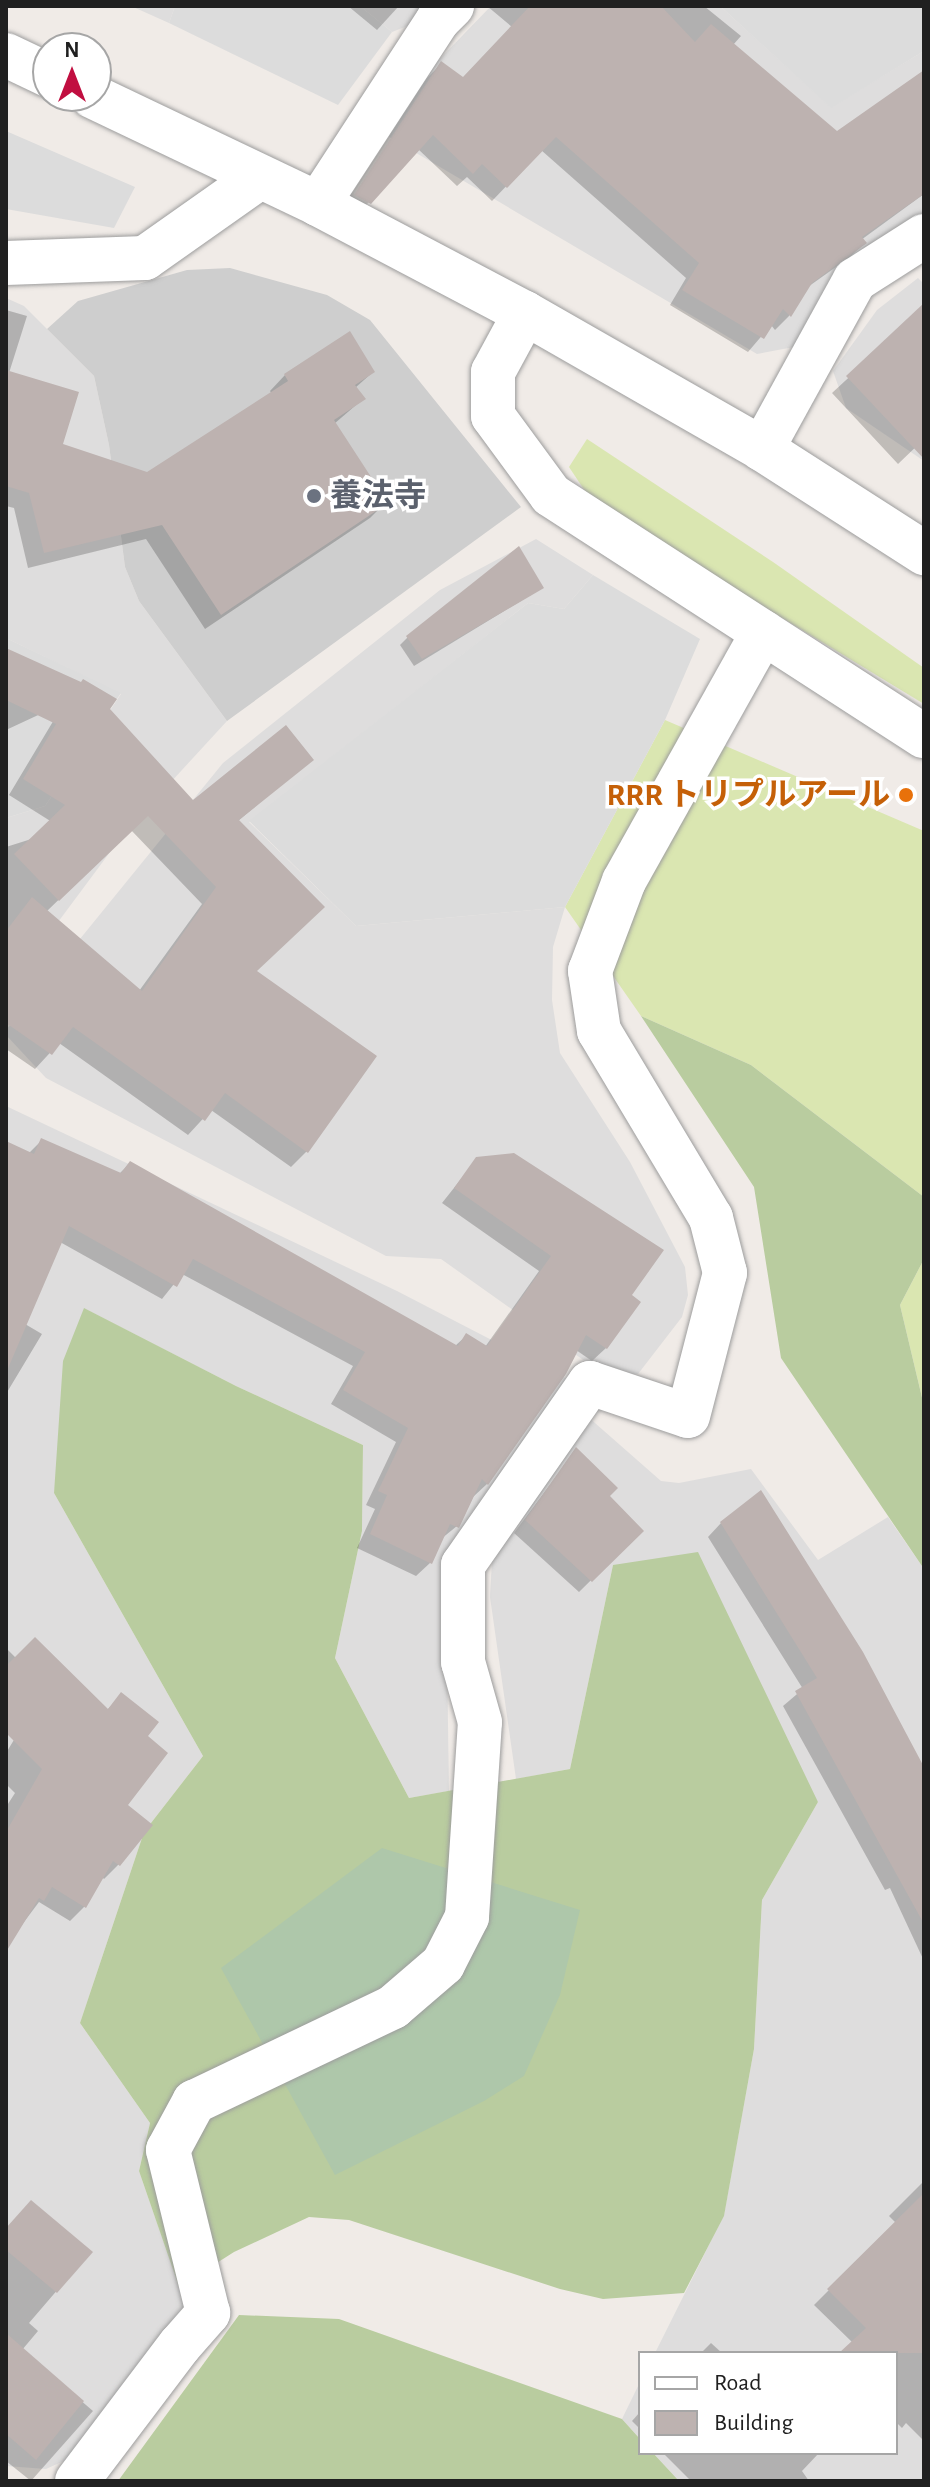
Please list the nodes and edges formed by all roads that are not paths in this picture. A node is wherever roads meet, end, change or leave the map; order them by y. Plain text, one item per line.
1 (452, 6) edge
2 (6, 55) edge
3 (32, 67) edge
4 (112, 106) edge
5 (260, 177) junction
6 (318, 204) junction
7 (924, 236) edge
8 (6, 263) edge
9 (525, 313) junction
10 (762, 449) junction
11 (924, 553) edge
12 (763, 632) junction
13 (924, 736) edge
14 (77, 2481) edge

1 - 6 street
2 - 3 street
4 - 5 street
5 - 6 street
5 - 8 street
6 - 9 street
7 - 10 street
9 - 10 street
9 - 12 street
10 - 11 street
12 - 13 street
12 - 14 street

